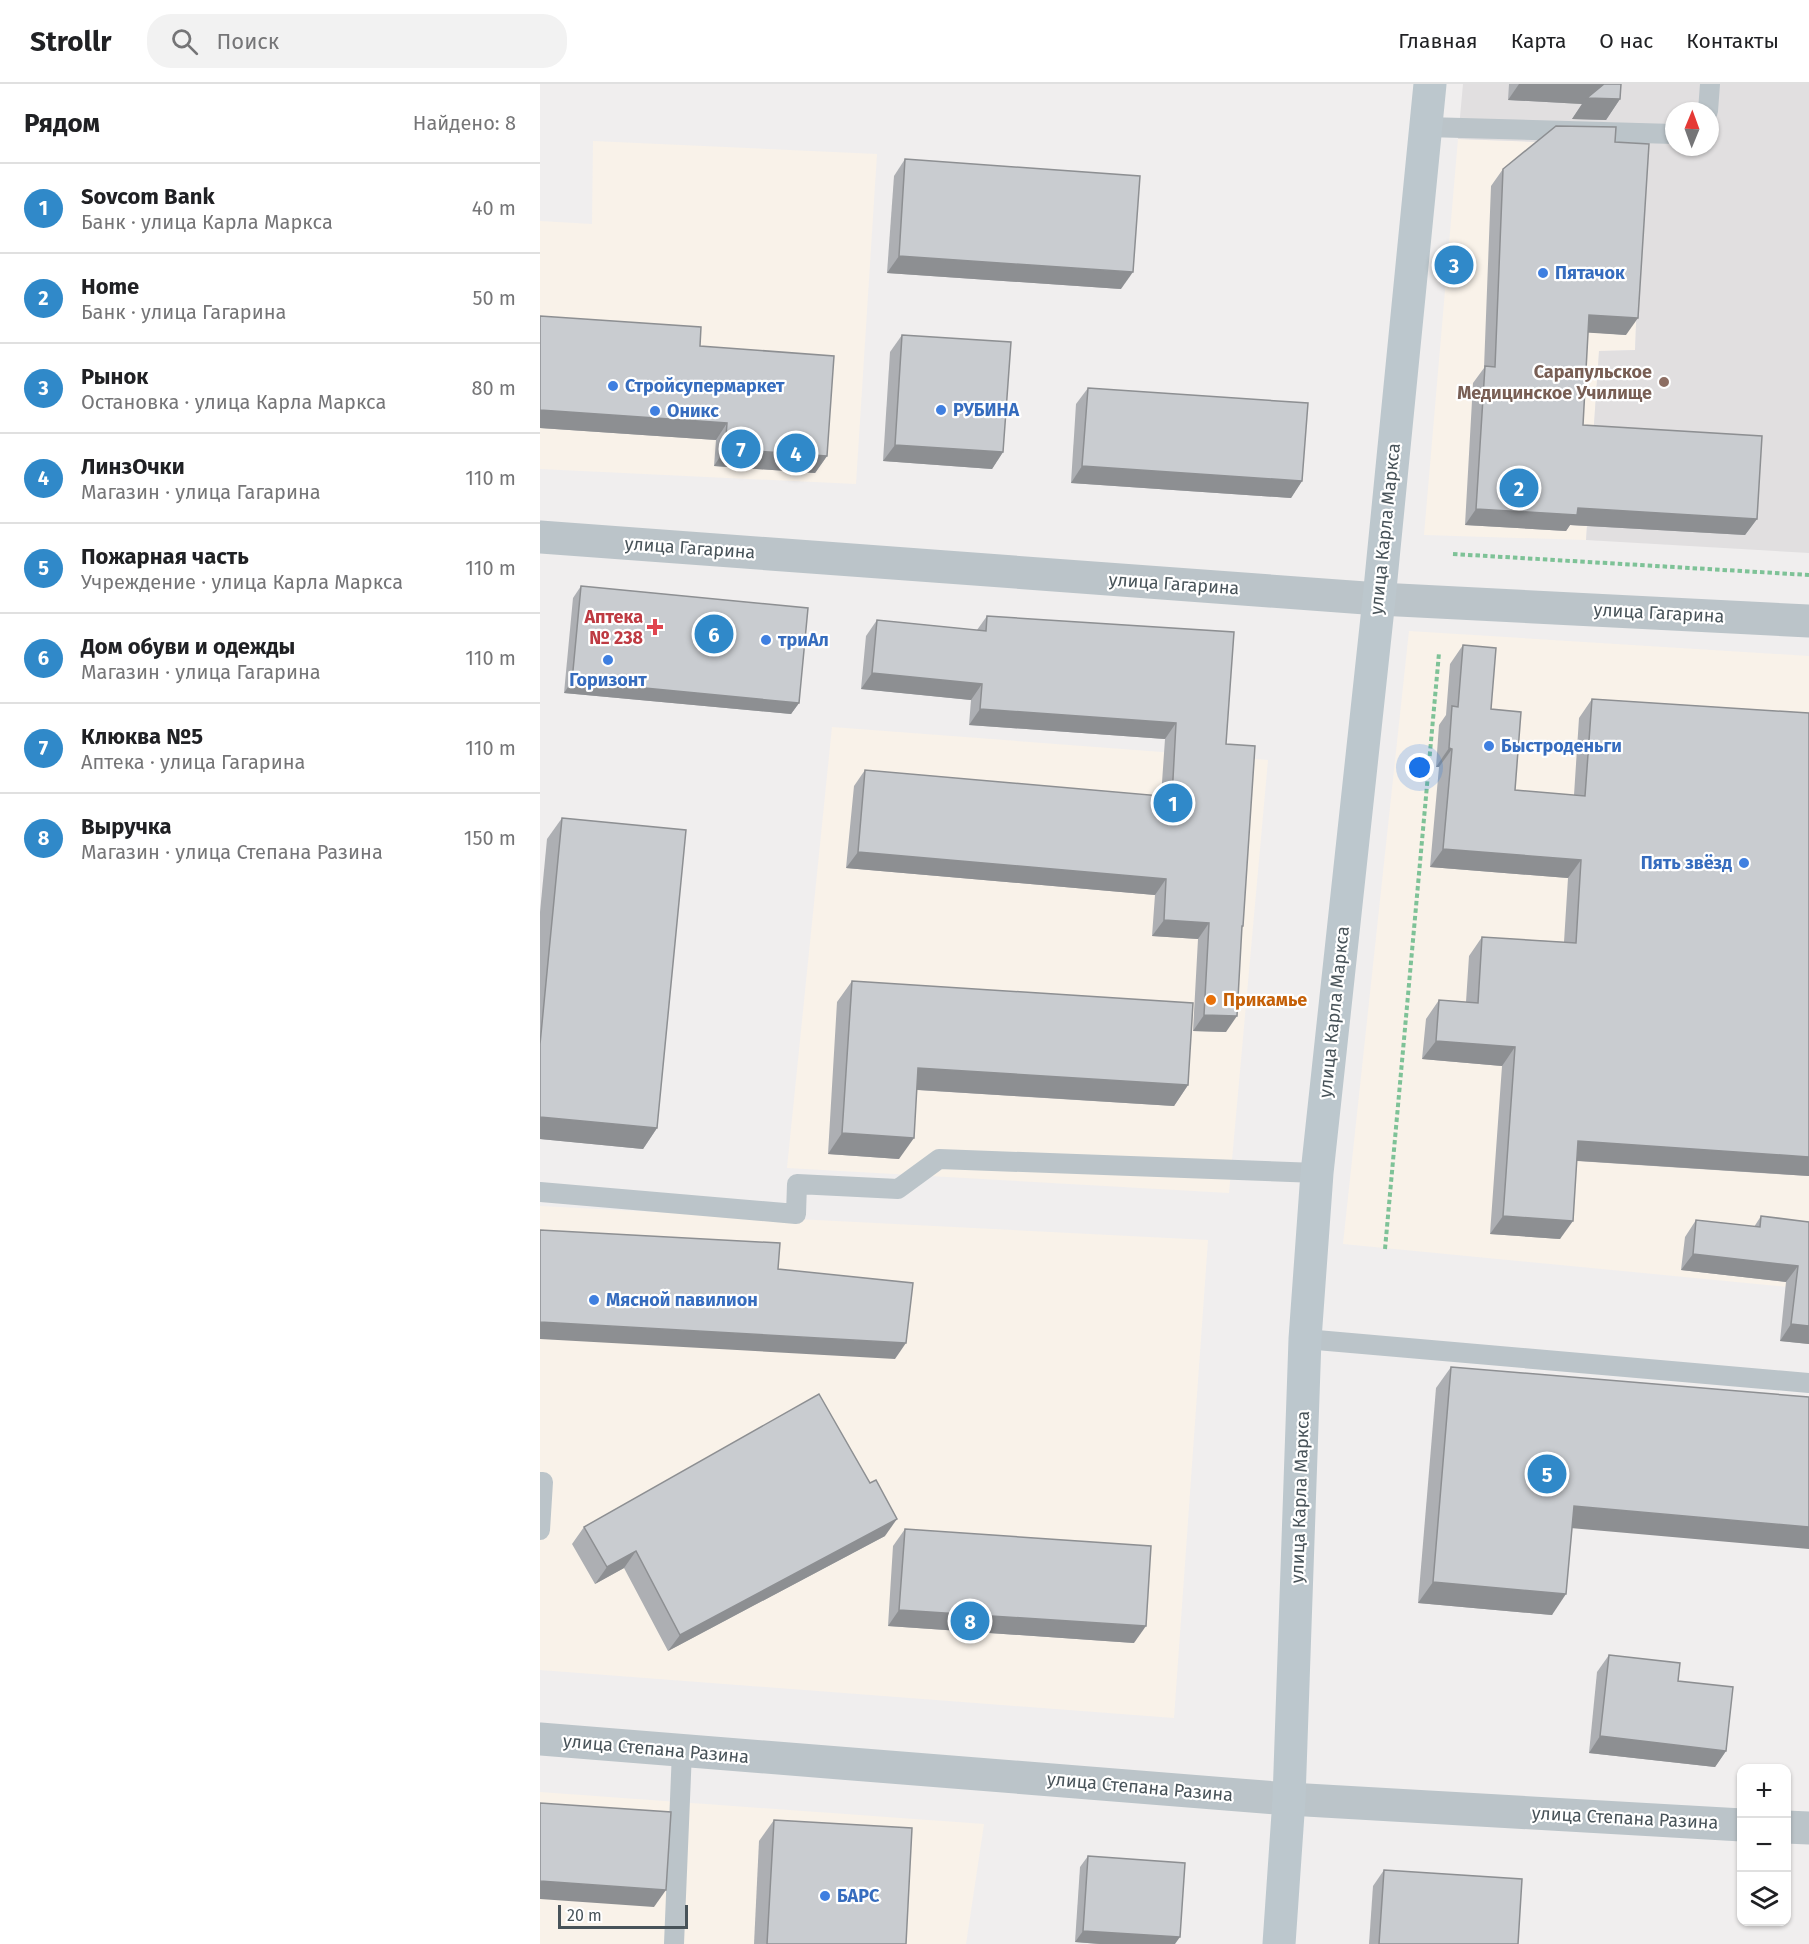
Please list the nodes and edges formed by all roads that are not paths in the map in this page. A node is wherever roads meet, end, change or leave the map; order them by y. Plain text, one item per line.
1 (1430, 84) edge
2 (1710, 84) edge
3 (1709, 102) edge
4 (1426, 127) junction
5 (1665, 135) edge
6 (540, 537) edge
7 (1379, 599) junction
8 (1809, 621) edge
9 (1317, 1173) junction
10 (540, 1192) edge
11 (1305, 1339) junction
12 (1809, 1383) edge
13 (540, 1482) edge
14 (540, 1530) edge
15 (540, 1739) edge
16 (682, 1751) junction
17 (1289, 1799) junction
18 (1737, 1825) edge
19 (1791, 1827) edge
20 (1809, 1828) edge
21 (674, 1944) edge
22 (1279, 1944) edge

1 - 4 main road, улица Карла Маркса
2 - 3 lane
4 - 5 lane
4 - 7 main road, улица Карла Маркса
6 - 7 street, улица Гагарина
7 - 8 street, улица Гагарина
7 - 9 main road, улица Карла Маркса
9 - 10 lane
9 - 11 main road, улица Карла Маркса
11 - 12 lane
11 - 17 main road, улица Карла Маркса
13 - 14 lane
15 - 16 street, улица Степана Разина
16 - 17 street, улица Степана Разина
16 - 21 lane
17 - 18 street, улица Степана Разина
17 - 22 main road, улица Карла Маркса
19 - 20 street

